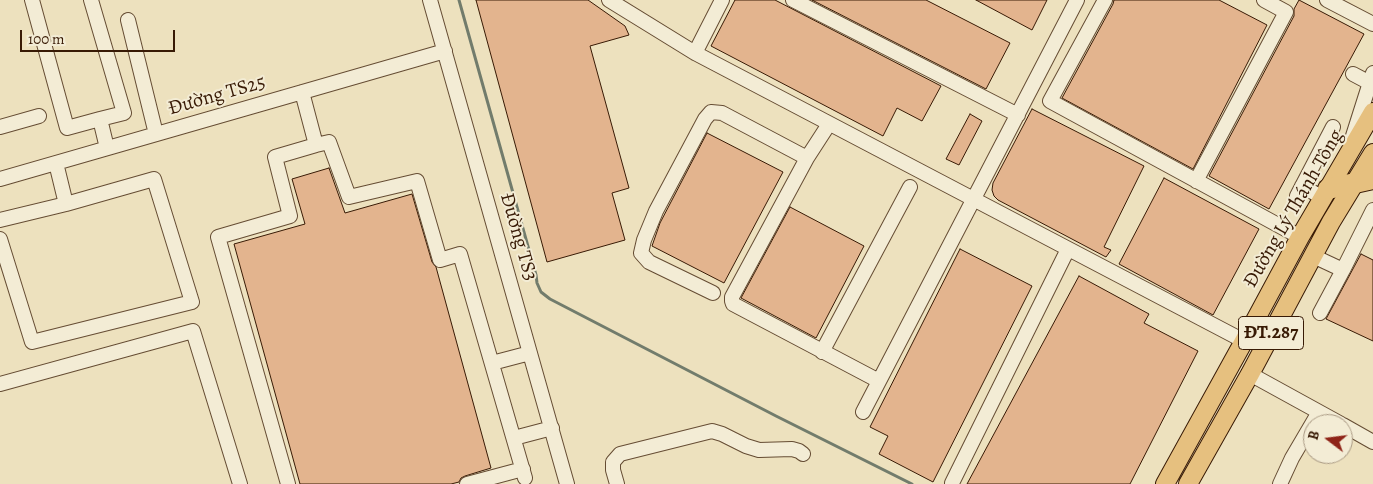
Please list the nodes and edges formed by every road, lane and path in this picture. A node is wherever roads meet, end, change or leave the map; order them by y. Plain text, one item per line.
1 (32, 0) edge
2 (91, 0) edge
3 (430, 0) edge
4 (609, 0) edge
5 (722, 0) edge
6 (793, 0) edge
7 (1077, 0) edge
8 (1105, 0) edge
9 (1264, 0) edge
10 (1327, 0) edge
11 (128, 20) dead end
12 (1373, 24) edge
13 (445, 51) junction
14 (695, 53) junction
15 (1353, 74) dead end
16 (1371, 78) edge
17 (302, 92) junction
18 (1373, 112) edge
19 (1018, 115) junction
20 (39, 116) dead end
21 (100, 120) junction
22 (829, 124) junction
23 (0, 127) edge
24 (156, 134) junction
25 (316, 146) junction
26 (108, 148) junction
27 (1348, 151) junction
28 (1373, 153) edge
29 (806, 158) junction
30 (56, 163) junction
31 (1, 175) edge
32 (1196, 181) junction
33 (1364, 181) edge
34 (910, 187) dead end
35 (1326, 193) junction
36 (974, 200) junction
37 (66, 204) junction
38 (1373, 210) edge
39 (0, 220) edge
40 (1300, 237) junction
41 (0, 239) edge
42 (1068, 249) junction
43 (1313, 256) junction
44 (1343, 270) junction
45 (713, 293) dead end
46 (1320, 313) dead end
47 (1244, 341) junction
48 (1262, 350) junction
49 (822, 352) junction
50 (530, 353) junction
51 (492, 363) junction
52 (1250, 374) junction
53 (880, 381) junction
54 (0, 384) edge
55 (863, 412) dead end
56 (1319, 412) junction
57 (1323, 414) edge
58 (552, 428) junction
59 (1353, 431) edge
60 (514, 438) junction
61 (1373, 442) edge
62 (803, 454) dead end
63 (952, 483) edge
64 (1283, 483) edge
65 (240, 484) edge
66 (288, 484) edge
67 (467, 484) edge
68 (567, 484) edge
69 (617, 484) edge
70 (1165, 484) edge
71 (1188, 484) edge

1 - 21 street
2 - 21 street
3 - 13 street, Đường TS3
4 - 14 street
5 - 14 street
6 - 19 street
7 - 19 street
8 - 32 street
9 - 32 street
10 - 12 street
11 - 24 street
13 - 17 street, Đường TS25
13 - 50 street, Đường TS3
14 - 22 street
15 - 16 street
16 - 27 street
17 - 24 street, Đường TS25
17 - 25 street
18 - 27 main road, Đường Lý Thánh Tông / ĐT.287
19 - 36 street
20 - 23 street
21 - 26 street
22 - 29 street
22 - 36 street
24 - 26 street, Đường TS25
25 - 51 street
25 - 66 street
26 - 30 street, Đường TS25
27 - 35 main road, Đường Lý Thánh Tông / ĐT.287
27 - 35 street
28 - 33 main road, Đường Lý Thánh Tông / ĐT.287
29 - 45 street
29 - 49 street
30 - 31 street, Đường TS25
30 - 37 street
32 - 40 street
33 - 35 highway
33 - 43 main road, Đường Lý Thánh Tông / ĐT.287
34 - 49 street
35 - 40 main road, Đường Lý Thánh Tông / ĐT.287
36 - 42 street
36 - 53 street
37 - 39 street
37 - 41 street
38 - 44 street
40 - 47 main road, Đường Lý Thánh Tông / ĐT.287
42 - 47 street
42 - 63 street
43 - 44 street
43 - 48 main road, Đường Lý Thánh Tông / ĐT.287
44 - 46 street
47 - 48 main road
47 - 70 main road, Đường Lý Thánh Tông / ĐT.287
48 - 52 main road, Đường Lý Thánh Tông / ĐT.287
49 - 53 street
50 - 51 street
50 - 58 street, Đường TS3
51 - 60 street
52 - 56 street
52 - 71 main road, Đường Lý Thánh Tông / ĐT.287
53 - 55 street
54 - 65 street
56 - 57 street
56 - 64 street
58 - 60 street
58 - 68 street, Đường TS3
59 - 61 street
60 - 67 street
62 - 69 street

